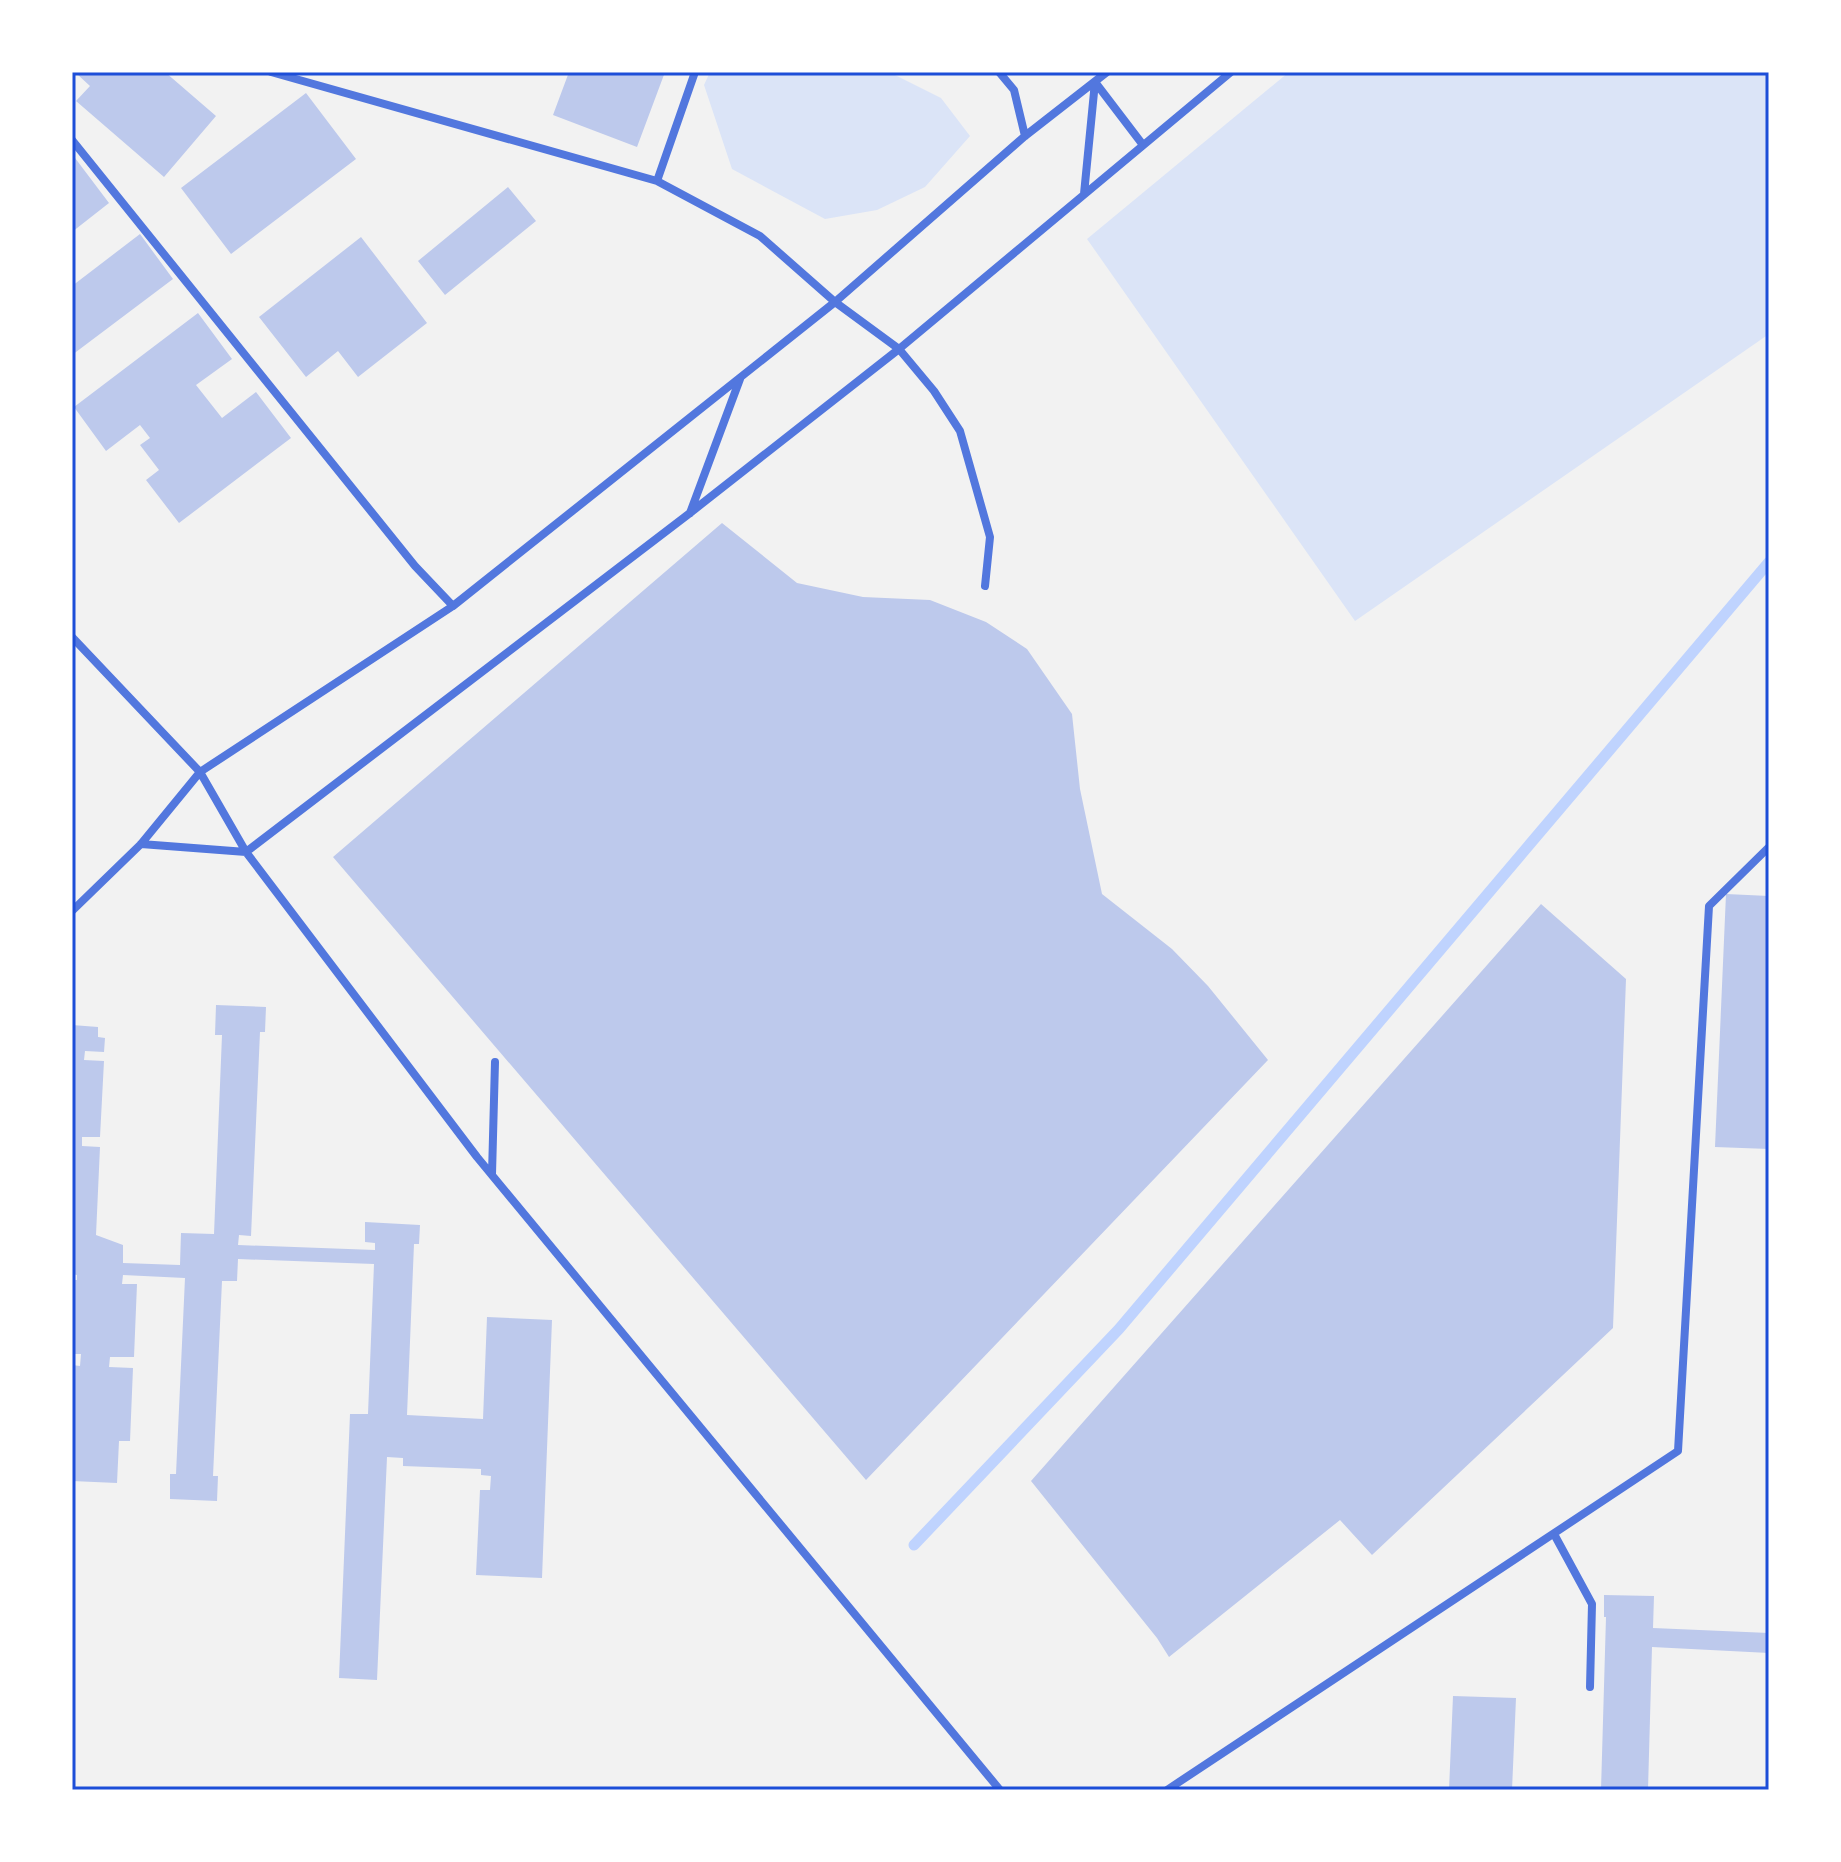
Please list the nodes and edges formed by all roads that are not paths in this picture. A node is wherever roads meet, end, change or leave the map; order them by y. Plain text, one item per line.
1 (271, 72) edge
2 (695, 72) edge
3 (999, 72) edge
4 (1107, 72) edge
5 (1231, 72) edge
6 (1095, 82) junction
7 (1025, 136) junction
8 (72, 140) edge
9 (1143, 145) junction
10 (657, 181) junction
11 (1084, 194) junction
12 (835, 302) junction
13 (899, 349) junction
14 (741, 377) junction
15 (690, 513) junction
16 (985, 586) dead end
17 (453, 606) junction
18 (72, 637) edge
19 (200, 772) junction
20 (141, 844) junction
21 (1769, 847) edge
22 (246, 852) junction
23 (72, 911) edge
24 (495, 1062) dead end
25 (492, 1175) junction
26 (1554, 1534) junction
27 (1590, 1687) dead end
28 (1000, 1790) edge
29 (1167, 1790) edge

1 - 10 street
2 - 10 street
3 - 7 street
4 - 6 street
5 - 9 street
6 - 7 street
6 - 9 street
6 - 11 street
7 - 12 street
8 - 17 street
9 - 11 street
10 - 12 street
11 - 13 street
12 - 13 street
12 - 14 street
13 - 15 street
13 - 16 street
14 - 15 street
14 - 17 street
15 - 22 street
17 - 19 street
18 - 19 street
19 - 20 street
19 - 22 street
20 - 22 street
20 - 23 street
21 - 26 street
22 - 25 street
24 - 25 street
25 - 28 street
26 - 27 street
26 - 29 street

